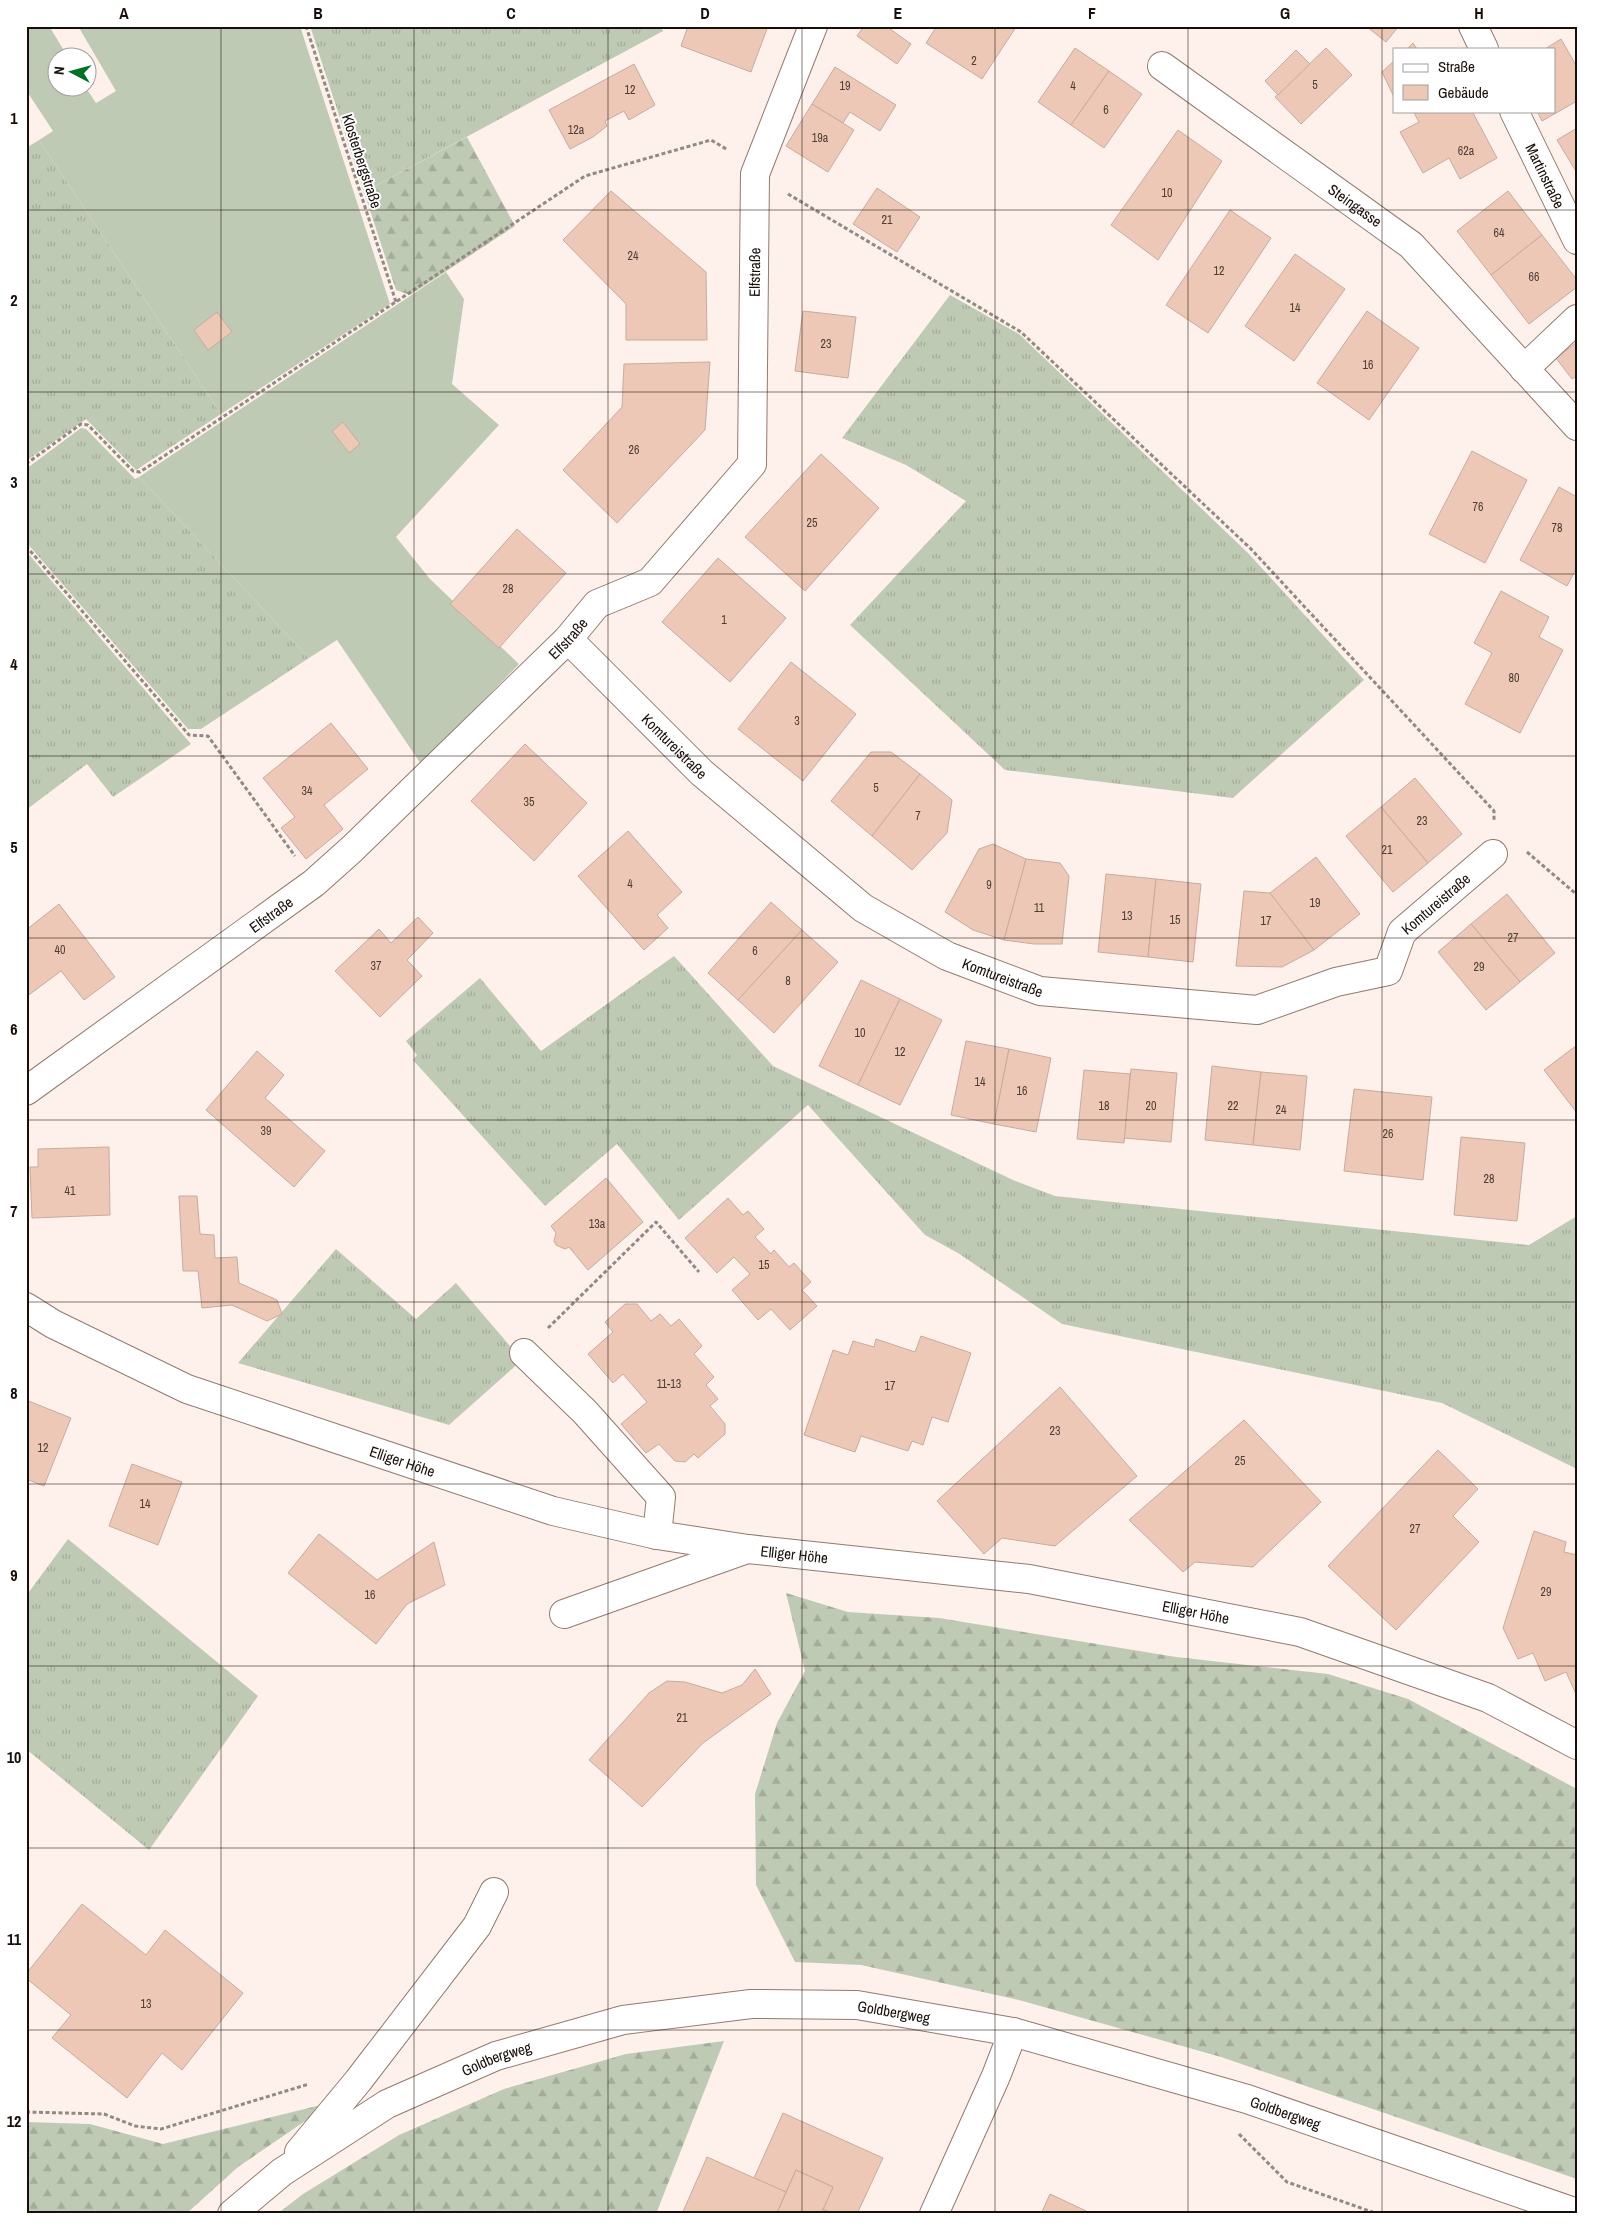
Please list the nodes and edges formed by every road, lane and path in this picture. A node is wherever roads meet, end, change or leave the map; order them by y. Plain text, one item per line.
1 (306, 26) edge
2 (813, 26) edge
3 (1473, 26) edge
4 (1484, 48) edge
5 (1162, 66) dead end
6 (1514, 112) edge
7 (755, 174) junction
8 (1577, 240) edge
9 (396, 302) junction
10 (1577, 319) edge
11 (1524, 369) junction
12 (1577, 426) edge
13 (26, 464) edge
14 (26, 546) edge
15 (568, 639) junction
16 (1493, 854) junction
17 (314, 883) junction
18 (1577, 890) edge
19 (26, 1091) edge
20 (699, 1272) dead end
21 (26, 1307) edge
22 (524, 1353) joint
23 (657, 1535) junction
24 (748, 1549) junction
25 (564, 1614) dead end
26 (1577, 1745) edge
27 (494, 1892) dead end
28 (1013, 2032) junction
29 (275, 2094) dead end
30 (26, 2112) edge
31 (1234, 2129) dead end
32 (282, 2172) junction
33 (232, 2214) edge
34 (934, 2214) edge
35 (1378, 2214) edge
36 (1577, 2214) edge

1 - 9 path, Klosterbergstraße
2 - 7 street, Elfstraße
3 - 4 street
5 - 11 street, Steingasse
6 - 8 street, Martinstraße
7 - 9 path
7 - 15 street, Elfstraße
7 - 16 path
9 - 13 path
10 - 11 street
11 - 12 street
14 - 17 path
15 - 16 street, Komtureistraße
15 - 17 street, Elfstraße
16 - 18 path
17 - 19 street, Elfstraße
20 - 22 path
21 - 23 street, Elliger Höhe
22 - 23 street
23 - 24 street, Elliger Höhe
24 - 25 street
24 - 26 street, Elliger Höhe
27 - 32 street
28 - 32 street, Goldbergweg
28 - 34 street
28 - 36 street, Goldbergweg
29 - 30 path
31 - 35 path
32 - 33 street, Goldbergweg

